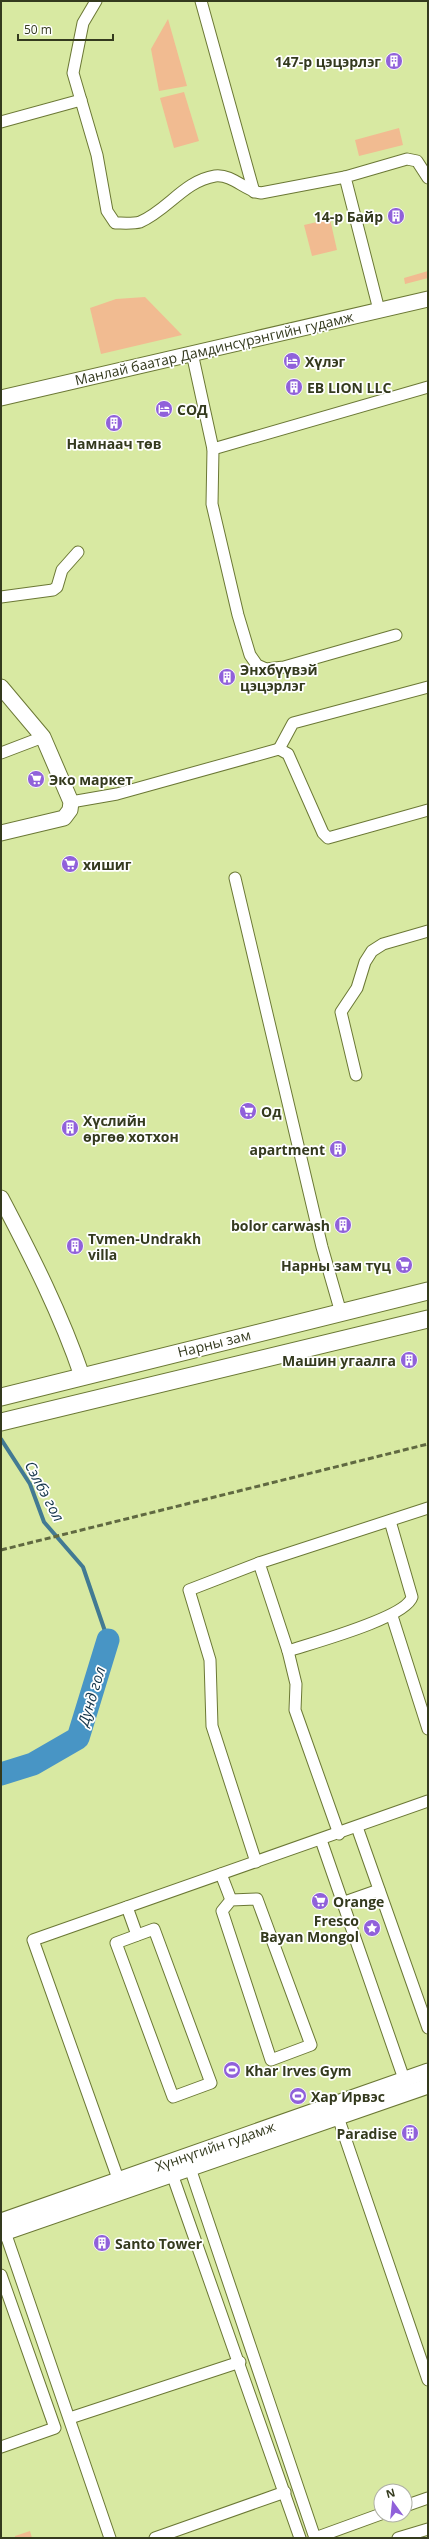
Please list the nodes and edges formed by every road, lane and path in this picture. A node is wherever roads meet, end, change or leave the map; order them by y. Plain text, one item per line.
1 (96, 1) edge
2 (201, 1) edge
3 (81, 100) junction
4 (1, 122) edge
5 (345, 177) junction
6 (428, 178) edge
7 (254, 192) junction
8 (428, 299) edge
9 (379, 310) junction
10 (192, 353) junction
11 (428, 387) edge
12 (1, 398) edge
13 (213, 449) junction
14 (78, 552) dead end
15 (1, 597) edge
16 (396, 635) dead end
17 (1, 687) edge
18 (428, 687) edge
19 (43, 737) junction
20 (279, 749) junction
21 (1, 753) edge
22 (71, 802) junction
23 (428, 810) edge
24 (1, 833) edge
25 (235, 878) dead end
26 (428, 931) edge
27 (356, 1075) dead end
28 (1, 1198) edge
29 (428, 1291) edge
30 (345, 1312) junction
31 (428, 1319) edge
32 (356, 1336) junction
33 (82, 1376) junction
34 (1, 1397) edge
35 (1, 1422) edge
36 (428, 1508) edge
37 (390, 1521) junction
38 (259, 1563) junction
39 (392, 1616) junction
40 (288, 1651) junction
41 (428, 1729) edge
42 (428, 1802) edge
43 (357, 1827) junction
44 (339, 1834) junction
45 (321, 1840) junction
46 (256, 1862) junction
47 (221, 1874) junction
48 (379, 1890) junction
49 (232, 1900) junction
50 (342, 1903) junction
51 (127, 1907) junction
52 (137, 1935) junction
53 (428, 2028) edge
54 (428, 2071) edge
55 (404, 2079) junction
56 (428, 2086) edge
57 (338, 2117) junction
58 (190, 2168) junction
59 (172, 2174) junction
60 (121, 2186) junction
61 (2, 2229) edge
62 (1, 2275) edge
63 (240, 2362) junction
64 (428, 2380) edge
65 (70, 2418) junction
66 (1, 2447) edge
67 (285, 2492) junction
68 (428, 2498) edge
69 (413, 2503) edge
70 (373, 2517) edge
71 (428, 2529) edge
72 (110, 2538) edge
73 (155, 2538) edge
74 (300, 2538) edge
75 (398, 2538) edge

1 - 3 street
2 - 7 street
3 - 4 street
3 - 7 street
5 - 6 street
5 - 7 street
5 - 9 street
8 - 9 main road, Манлай баатар Дамдинсүрэнгийн гудамж
9 - 10 main road, Манлай баатар Дамдинсүрэнгийн гудамж
10 - 12 main road, Манлай баатар Дамдинсүрэнгийн гудамж
10 - 13 street
11 - 13 street
13 - 16 street
14 - 15 street
17 - 19 main road
18 - 20 street
19 - 21 street
19 - 22 main road
20 - 22 street
20 - 23 street
22 - 24 main road
25 - 30 street
26 - 27 street
28 - 33 main road
29 - 30 main road, Нарны зам
30 - 32 main road
30 - 33 main road, Нарны зам
31 - 32 main road, Нарны зам
32 - 35 main road, Нарны зам
33 - 34 main road, Нарны зам
36 - 37 street
37 - 38 street
37 - 39 street
38 - 40 street
38 - 46 street
39 - 40 street
39 - 41 street
40 - 44 street
42 - 43 street
43 - 44 street
43 - 48 street
44 - 45 street
45 - 46 street
45 - 50 street
46 - 47 street
47 - 49 street
47 - 51 street
48 - 50 street
48 - 53 street
49 - 49 street
50 - 55 street
51 - 52 street
51 - 60 street
52 - 52 street
54 - 55 main road, Хүннүгийн гудамж
55 - 60 main road, Хүннүгийн гудамж
56 - 57 main road, Хүннүгийн гудамж
57 - 58 main road, Хүннүгийн гудамж
57 - 64 street
58 - 59 main road, Хүннүгийн гудамж
58 - 70 street
59 - 60 main road, Хүннүгийн гудамж
59 - 63 street
60 - 61 main road, Хүннүгийн гудамж
61 - 65 street
62 - 66 street
63 - 65 street
63 - 67 street
65 - 72 street
67 - 73 street
67 - 74 street
68 - 69 street
71 - 75 street

